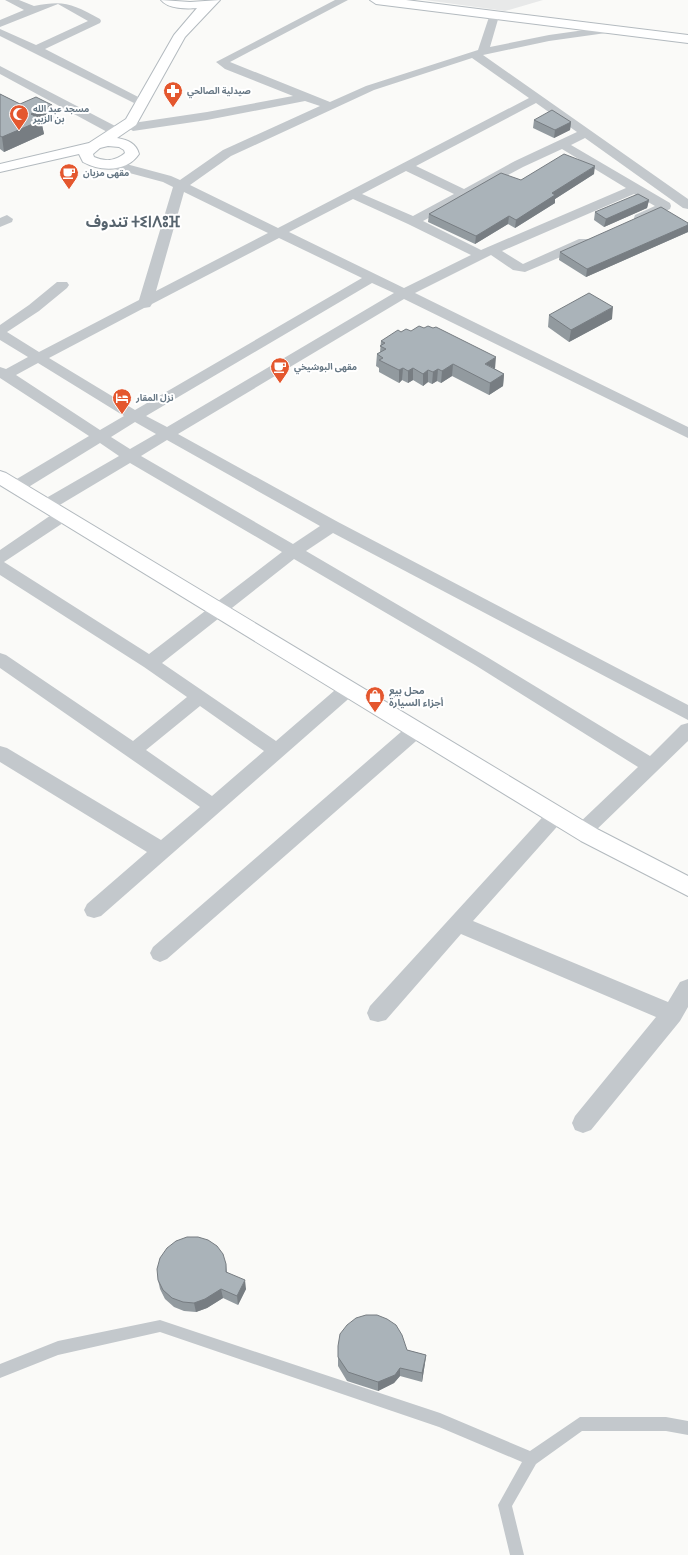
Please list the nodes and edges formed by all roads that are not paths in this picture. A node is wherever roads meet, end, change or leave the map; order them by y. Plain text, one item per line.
1 (10, 0) edge
2 (59, 0) edge
3 (343, 0) edge
4 (376, 0) edge
5 (213, 1) edge
6 (398, 1) edge
7 (33, 10) junction
8 (173, 12) edge
9 (494, 16) junction
10 (0, 24) edge
11 (606, 30) junction
12 (0, 32) edge
13 (688, 39) edge
14 (36, 49) junction
15 (478, 52) junction
16 (0, 69) edge
17 (18, 79) junction
18 (6, 83) dead end
19 (306, 97) junction
20 (537, 98) junction
21 (142, 103) junction
22 (330, 106) junction
23 (132, 125) junction
24 (115, 131) junction
25 (585, 133) junction
26 (562, 144) junction
27 (94, 150) junction
28 (131, 151) junction
29 (111, 164) junction
30 (3, 166) edge
31 (406, 166) junction
32 (174, 183) junction
33 (635, 189) junction
34 (352, 194) junction
35 (463, 194) junction
36 (688, 205) edge
37 (413, 221) junction
38 (627, 224) edge
39 (278, 233) junction
40 (599, 236) edge
41 (486, 253) junction
42 (371, 278) junction
43 (62, 285) dead end
44 (404, 293) junction
45 (145, 304) junction
46 (0, 331) edge
47 (0, 334) edge
48 (39, 357) junction
49 (3, 373) edge
50 (135, 416) junction
51 (688, 433) edge
52 (168, 434) junction
53 (100, 437) junction
54 (130, 456) junction
55 (8, 482) edge
56 (55, 510) junction
57 (332, 526) junction
58 (293, 552) junction
59 (0, 558) edge
60 (0, 567) edge
61 (216, 610) junction
62 (0, 660) edge
63 (150, 663) junction
64 (348, 689) junction
65 (199, 697) junction
66 (688, 713) edge
67 (416, 730) junction
68 (688, 730) edge
69 (133, 751) junction
70 (277, 751) junction
71 (0, 753) edge
72 (650, 765) junction
73 (213, 806) junction
74 (556, 815) junction
75 (583, 831) junction
76 (162, 851) junction
77 (688, 887) edge
78 (94, 910) dead end
79 (458, 924) junction
80 (160, 953) dead end
81 (688, 988) edge
82 (378, 1013) dead end
83 (672, 1014) junction
84 (583, 1123) dead end
85 (0, 1371) edge
86 (688, 1428) edge
87 (531, 1459) junction
88 (517, 1555) edge

1 - 7 street
2 - 7 street
2 - 14 street
3 - 19 street
4 - 6 main road
5 - 8 main road
5 - 8 main road
6 - 9 main road
7 - 10 street
8 - 21 main road
9 - 11 main road
9 - 15 street
11 - 13 main road
11 - 15 street
12 - 14 street
14 - 21 street
15 - 20 street
15 - 22 street
16 - 17 street
17 - 18 street
17 - 24 street
19 - 22 street
19 - 23 street
20 - 25 street
20 - 31 street
21 - 23 main road
22 - 32 street
23 - 24 main road
23 - 28 main road
24 - 27 main road
25 - 26 street
25 - 36 street
26 - 33 street
26 - 35 street
27 - 28 main road
27 - 29 main road
27 - 30 main road
28 - 29 main road
28 - 32 street
29 - 32 street
31 - 34 street
31 - 35 street
32 - 39 street
32 - 45 street
33 - 38 street
33 - 41 street
34 - 37 street
34 - 39 street
35 - 37 street
37 - 41 street
39 - 42 street
39 - 45 street
40 - 41 street
41 - 44 street
42 - 44 street
42 - 50 street
43 - 46 street
44 - 51 street
44 - 52 street
45 - 48 street
47 - 48 street
48 - 49 street
48 - 50 street
49 - 53 street
50 - 52 street
50 - 53 street
52 - 54 street
52 - 57 street
53 - 54 street
53 - 55 street
54 - 56 street
54 - 58 street
55 - 56 main road
56 - 59 street
56 - 61 main road
57 - 58 street
57 - 66 street
58 - 61 street
58 - 72 street
60 - 63 street
61 - 63 street
61 - 64 main road
62 - 69 street
63 - 65 street
64 - 67 main road
64 - 70 street
65 - 69 street
65 - 70 street
67 - 74 main road
67 - 80 street
68 - 72 street
69 - 73 street
70 - 73 street
71 - 76 street
72 - 75 street
73 - 76 street
74 - 75 main road
74 - 79 street
75 - 77 main road
76 - 78 street
79 - 82 street
79 - 83 street
81 - 83 street
83 - 84 street
85 - 87 lane
86 - 87 lane
87 - 88 lane

